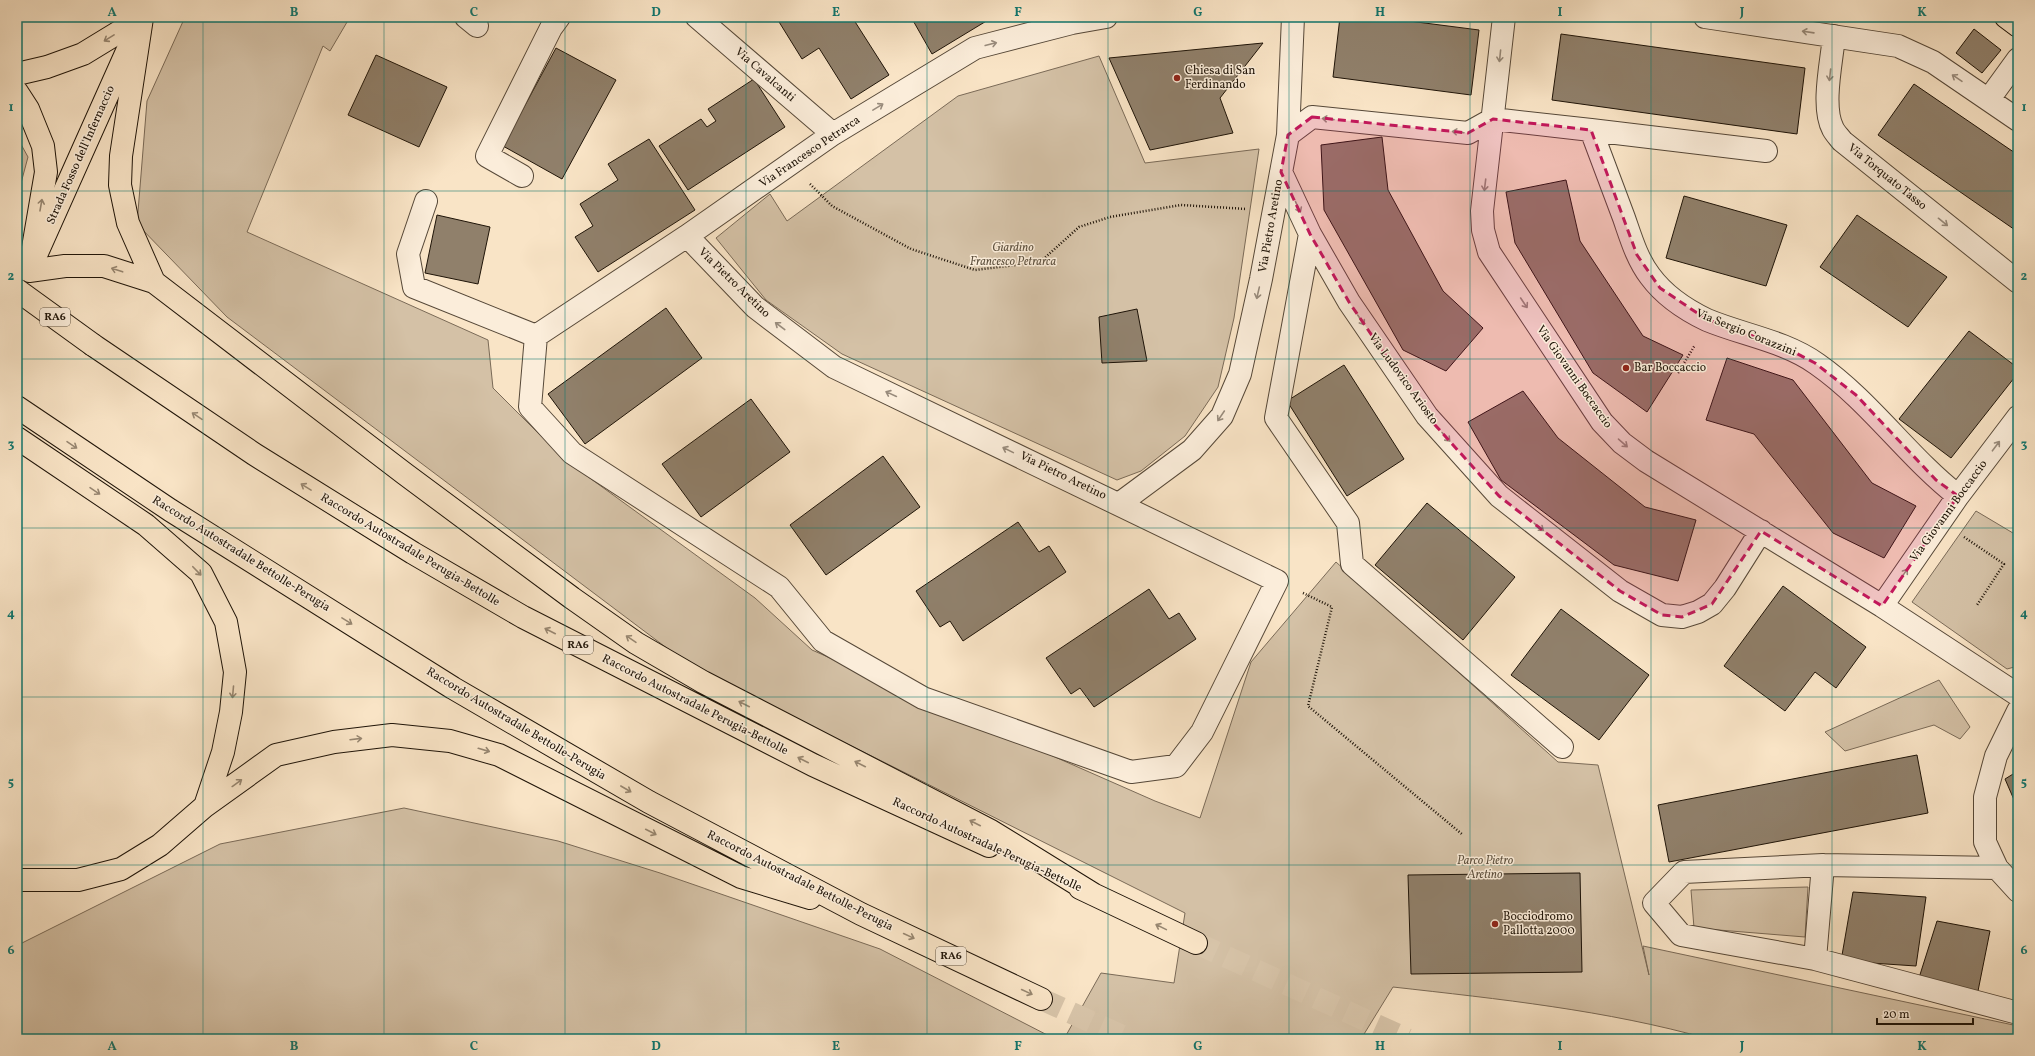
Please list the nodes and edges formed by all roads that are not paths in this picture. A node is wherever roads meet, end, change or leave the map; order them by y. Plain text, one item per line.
1 (559, 17) edge
2 (697, 17) edge
3 (1106, 17) edge
4 (1293, 17) edge
5 (1504, 17) edge
6 (1705, 17) edge
7 (2006, 17) edge
8 (142, 18) edge
9 (1050, 22) edge
10 (722, 26) edge
11 (2018, 26) edge
12 (1834, 36) junction
13 (2018, 59) edge
14 (17, 74) edge
15 (17, 92) edge
16 (1989, 100) junction
17 (1493, 119) junction
18 (2018, 120) edge
19 (1591, 130) junction
20 (833, 134) junction
21 (1288, 135) junction
22 (1766, 151) dead end
23 (1281, 172) junction
24 (522, 176) dead end
25 (426, 201) dead end
26 (1310, 234) junction
27 (687, 236) junction
28 (29, 271) junction
29 (154, 282) junction
30 (2018, 282) edge
31 (17, 291) edge
32 (536, 336) junction
33 (17, 407) edge
34 (2018, 417) edge
35 (22, 442) edge
36 (1958, 496) junction
37 (1119, 504) junction
38 (1760, 531) junction
39 (1882, 606) junction
40 (2018, 695) edge
41 (2018, 711) edge
42 (1562, 747) dead end
43 (205, 806) junction
44 (1823, 865) junction
45 (1997, 868) junction
46 (17, 880) edge
47 (2018, 891) edge
48 (1093, 894) junction
49 (861, 914) junction
50 (1196, 944) tunnel mouth
51 (1815, 959) junction
52 (1041, 999) tunnel mouth
53 (2018, 1013) edge

1 - 24 street
2 - 10 street, Via Cavalcanti
3 - 9 street, Via Francesco Petrarca
4 - 21 street
5 -> 17 street, Via Giovanni Boccaccio
12 -> 6 street
7 - 11 main road
8 -> 14 main road
8 - 28 main road, Strada Fosso dell'Infernaccio
8 - 29 main road
20 -> 9 street, Via Francesco Petrarca
10 - 20 street, Via Cavalcanti
16 -> 12 street
12 -> 30 street, Via Torquato Tasso
13 - 16 street
28 -> 15 main road
16 - 18 street
17 - 19 street
17 -> 21 street
17 -> 38 street, Via Giovanni Boccaccio
19 - 22 street
19 - 36 street, Via Sergio Corazzini
20 - 27 street, Via Francesco Petrarca
21 - 23 street
23 -> 26 street, Via Ludovico Ariosto
23 -> 37 street, Via Pietro Aretino
25 - 32 street
26 -> 38 street, Via Ludovico Ariosto
26 - 42 street
27 - 32 street, Via Francesco Petrarca
37 -> 27 street, Via Pietro Aretino
29 -> 28 main road
28 - 31 main road, Strada Fosso dell'Infernaccio
48 -> 29 main road
48 -> 31 main road, Raccordo Autostradale Perugia-Bettolle / RA6, bridge
32 - 37 street
33 -> 49 main road, Raccordo Autostradale Bettolle-Perugia / RA6
36 -> 34 street, Via Giovanni Boccaccio
35 -> 43 main road
39 -> 36 street, Via Giovanni Boccaccio
38 - 39 street, Via Giovanni Boccaccio
39 - 40 street, Via Giovanni Boccaccio
41 - 45 street
43 - 46 main road
43 -> 49 main road
44 - 45 street
44 - 51 street
44 - 51 street
45 - 47 street
50 -> 48 main road, Raccordo Autostradale Perugia-Bettolle / RA6
49 -> 52 main road, Raccordo Autostradale Bettolle-Perugia / RA6
51 - 53 street

